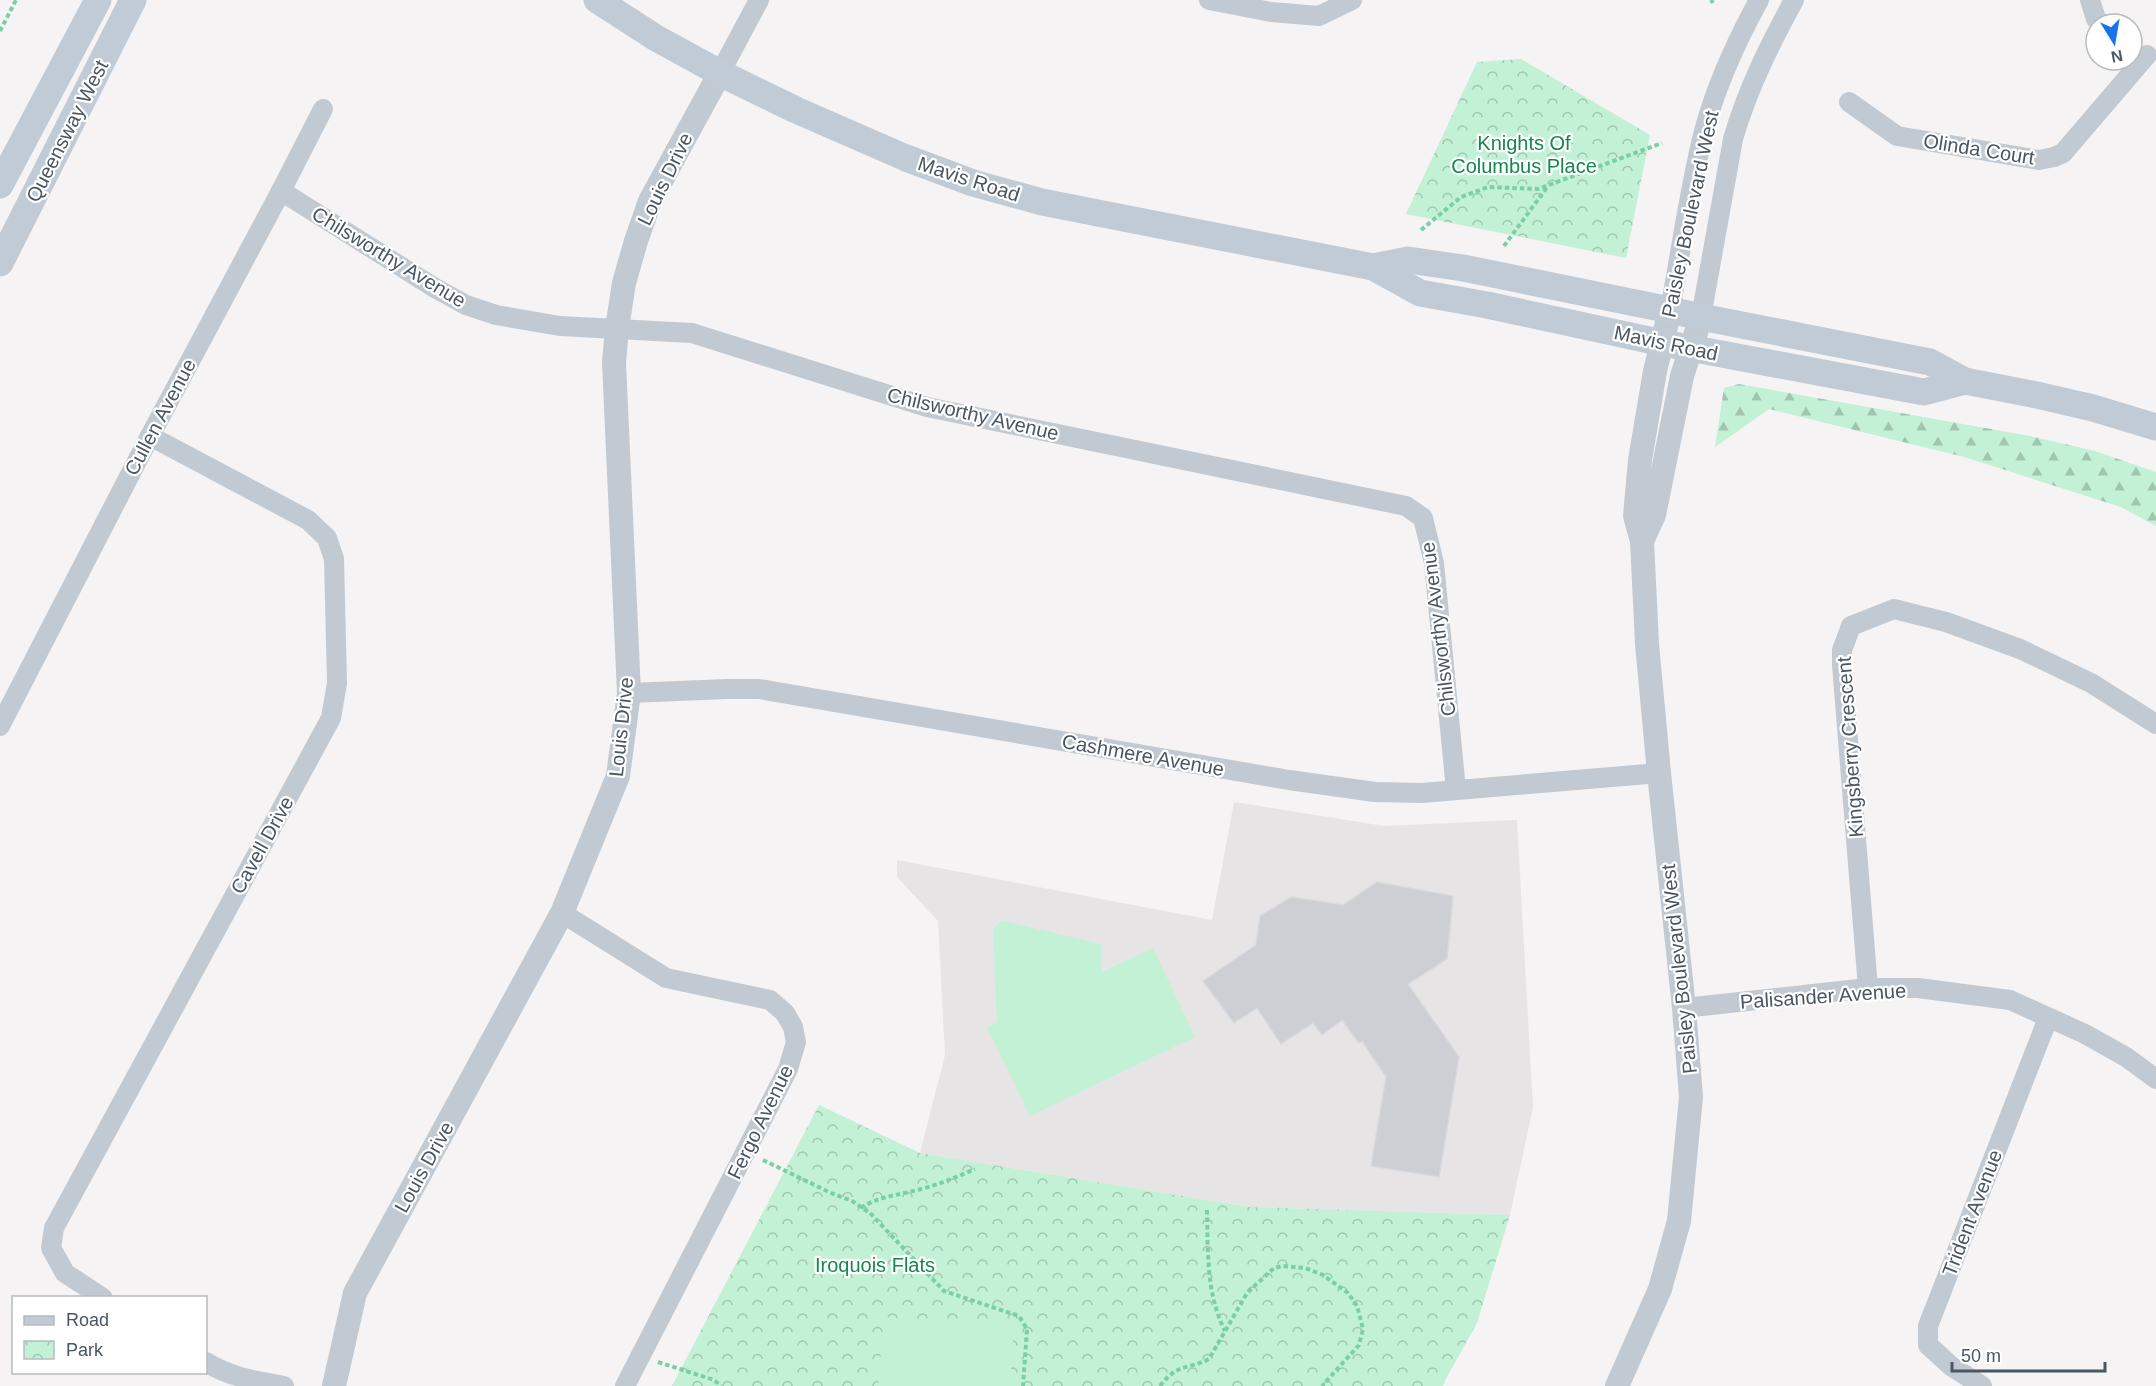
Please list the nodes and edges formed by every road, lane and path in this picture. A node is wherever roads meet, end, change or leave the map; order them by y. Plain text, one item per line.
1 (16, 0) edge
2 (98, 0) edge
3 (133, 0) edge
4 (597, 0) edge
5 (759, 0) edge
6 (1209, 0) edge
7 (1352, 0) edge
8 (1759, 0) edge
9 (1794, 0) edge
10 (0, 31) edge
11 (2145, 54) edge
12 (720, 73) junction
13 (1849, 102) dead end
14 (322, 109) dead end
15 (1662, 143) dead end
16 (0, 185) edge
17 (1548, 185) junction
18 (281, 191) junction
19 (1421, 230) dead end
20 (1504, 246) dead end
21 (0, 263) edge
22 (1373, 267) junction
23 (1670, 309) junction
24 (1701, 317) junction
25 (617, 328) junction
26 (1663, 342) junction
27 (1690, 348) junction
28 (1965, 381) junction
29 (2156, 427) edge
30 (150, 436) junction
31 (1642, 541) junction
32 (629, 693) junction
33 (2156, 724) edge
34 (0, 726) edge
35 (1659, 773) junction
36 (1456, 790) junction
37 (562, 913) junction
38 (1868, 988) junction
39 (1684, 1008) junction
40 (2048, 1018) junction
41 (2156, 1078) edge
42 (747, 1152) junction
43 (975, 1169) dead end
44 (861, 1208) junction
45 (1207, 1210) dead end
46 (100, 1296) edge
47 (1225, 1331) junction
48 (640, 1356) junction
49 (207, 1363) edge
50 (284, 1386) edge
51 (334, 1386) edge
52 (625, 1386) edge
53 (721, 1386) edge
54 (1023, 1386) edge
55 (1160, 1386) edge
56 (1323, 1386) edge
57 (1617, 1386) edge
58 (1982, 1386) edge

1 - 10 path
2 - 16 main road, Queensway West
3 - 21 main road, Queensway West
4 - 12 main road, Mavis Road
5 - 12 street, Louis Drive
6 - 7 street
8 - 23 street, Paisley Boulevard West
9 - 24 street, Paisley Boulevard West
11 - 13 street, Olinda Court
12 - 22 main road, Mavis Road
12 - 25 street, Louis Drive
14 - 18 street, Cullen Avenue
15 - 17 path
17 - 19 path
17 - 20 path
18 - 25 street, Chilsworthy Avenue
18 - 30 street, Cullen Avenue
22 - 23 main road, Mavis Road
22 - 26 main road, Mavis Road
23 - 24 main road, Mavis Road
23 - 26 street, Paisley Boulevard West
24 - 27 street, Paisley Boulevard West
24 - 28 main road, Mavis Road
25 - 32 street, Louis Drive
25 - 36 street, Chilsworthy Avenue
26 - 27 main road, Mavis Road
26 - 31 street, Paisley Boulevard West
27 - 28 main road, Mavis Road
27 - 31 street, Paisley Boulevard West
28 - 29 main road, Mavis Road
30 - 34 street, Cullen Avenue
30 - 46 street, Cavell Drive
31 - 35 street, Paisley Boulevard West
32 - 36 street, Cashmere Avenue
32 - 37 street, Louis Drive
33 - 38 street, Kingsberry Crescent
35 - 36 street, Cashmere Avenue
35 - 39 street, Paisley Boulevard West
37 - 42 street, Fergo Avenue
37 - 51 street, Louis Drive
38 - 39 street, Palisander Avenue
38 - 40 street, Palisander Avenue
39 - 57 street, Paisley Boulevard West
40 - 41 street, Palisander Avenue
40 - 58 street, Trident Avenue
42 - 44 path
42 - 48 street, Fergo Avenue
43 - 44 path
44 - 54 path
45 - 47 path
47 - 55 path
47 - 56 path
48 - 52 street, Fergo Avenue
48 - 53 path
49 - 50 street

